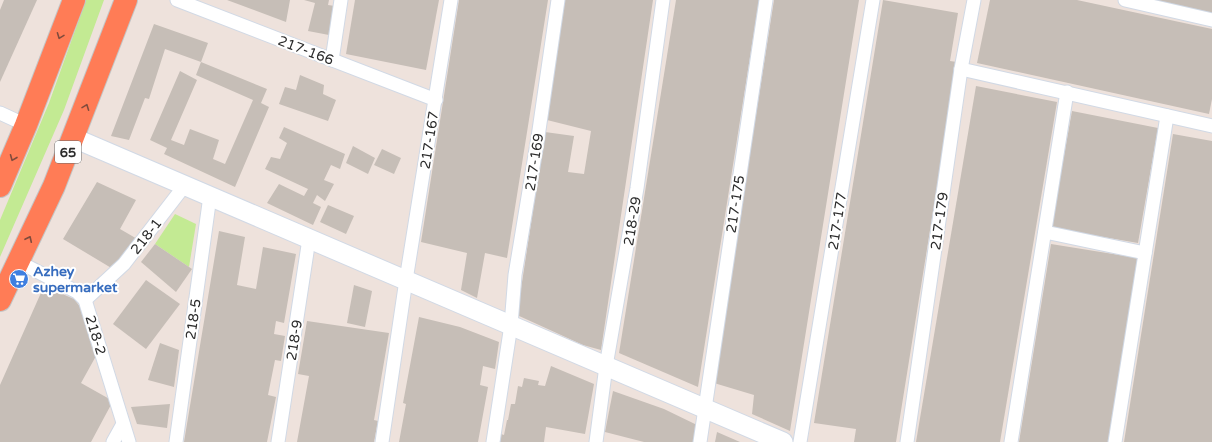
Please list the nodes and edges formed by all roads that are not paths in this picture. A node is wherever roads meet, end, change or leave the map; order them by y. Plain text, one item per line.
1 (74, 0) edge
2 (126, 0) edge
3 (177, 0) edge
4 (341, 0) edge
5 (451, 0) edge
6 (558, 0) edge
7 (663, 0) edge
8 (766, 0) edge
9 (873, 0) edge
10 (971, 0) edge
11 (1125, 0) edge
12 (1212, 20) edge
13 (332, 60) junction
14 (961, 69) junction
15 (1067, 92) junction
16 (436, 100) junction
17 (0, 113) edge
18 (1166, 116) junction
19 (26, 125) junction
20 (1212, 126) edge
21 (74, 138) junction
22 (185, 185) junction
23 (0, 186) edge
24 (210, 196) junction
25 (1045, 232) junction
26 (309, 239) junction
27 (1145, 253) junction
28 (19, 262) junction
29 (406, 280) junction
30 (0, 300) edge
31 (84, 300) junction
32 (511, 325) junction
33 (606, 366) junction
34 (704, 408) junction
35 (123, 424) junction
36 (113, 442) edge
37 (129, 442) edge
38 (176, 442) edge
39 (278, 442) edge
40 (382, 442) edge
41 (493, 442) edge
42 (596, 442) edge
43 (700, 442) edge
44 (783, 442) edge
45 (800, 442) edge
46 (907, 442) edge
47 (1012, 442) edge
48 (1115, 442) edge

1 -> 19 highway
21 -> 2 highway, 65
3 - 13 street, 217-166
4 - 13 street
5 - 16 street, 217-167
6 - 32 street, 217-169
7 - 33 street, 218-29
8 - 34 street, 217-175
9 - 45 street, 217-177
10 - 14 street, 217-179
11 - 12 street
13 - 16 street, 217-166
14 - 15 street
14 - 46 street, 217-179
15 - 18 street
15 - 25 street
16 - 29 street, 217-167
17 - 19 street
18 - 20 street
18 - 27 street
19 -> 23 highway
21 - 22 street
28 -> 21 highway, 65
22 - 24 street
22 - 31 street, 218-1
24 - 26 street
24 - 38 street, 218-5
25 - 27 street
25 - 47 street
26 - 29 street
26 - 39 street, 218-9
27 - 48 street
28 - 30 highway, 65
28 - 31 street, 218-2
29 - 32 street
29 - 40 street, 217-167
31 - 35 street, 218-2
32 - 33 street
32 - 41 street, 217-169
33 - 34 street
33 - 42 street, 218-29
34 - 43 street, 217-175
34 - 44 street
35 - 36 street
35 - 37 street, 218-2

